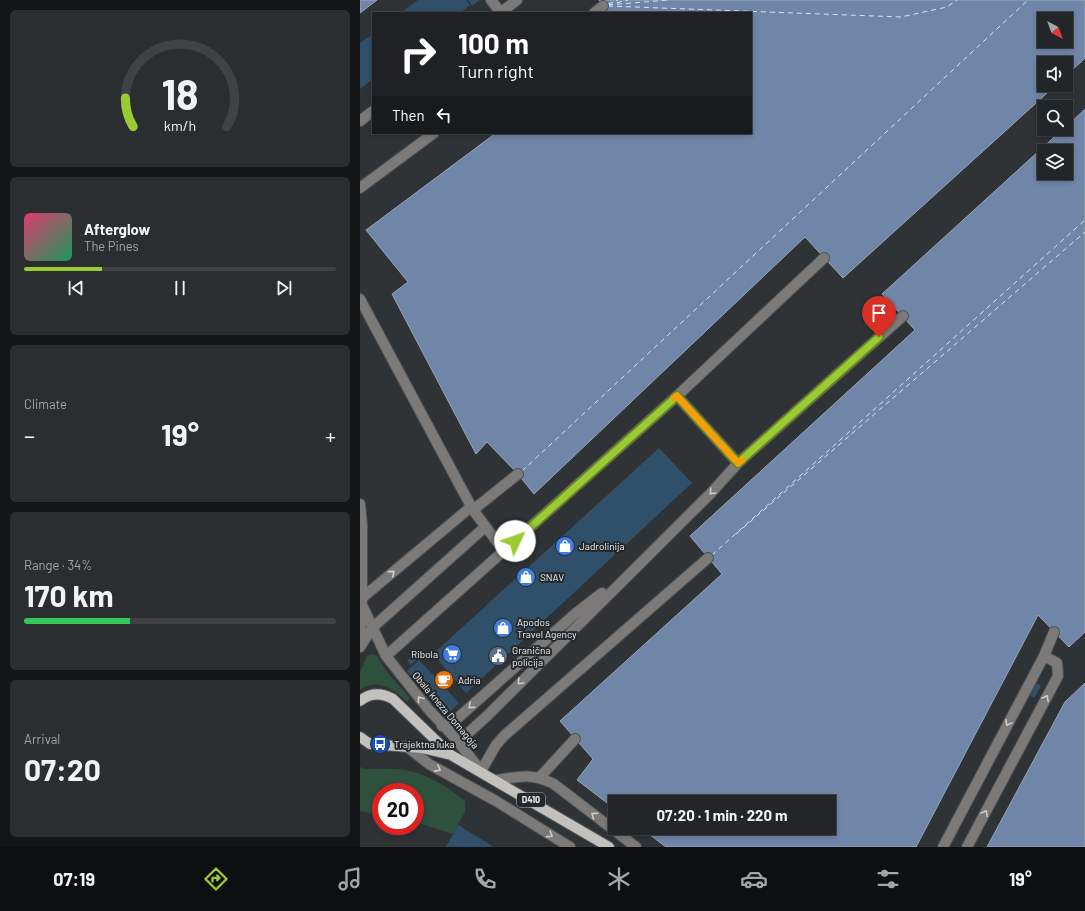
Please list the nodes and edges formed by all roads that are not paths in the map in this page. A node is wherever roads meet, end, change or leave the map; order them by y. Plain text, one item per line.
1 (491, 0) edge
2 (517, 0) edge
3 (603, 6) dead end
4 (499, 12) edge
5 (501, 12) edge
6 (595, 12) edge
7 (372, 112) edge
8 (360, 120) edge
9 (433, 134) edge
10 (360, 188) edge
11 (824, 258) dead end
12 (360, 299) edge
13 (903, 316) dead end
14 (677, 396) junction
15 (738, 463) junction
16 (518, 474) dead end
17 (360, 504) edge
18 (472, 508) junction
19 (485, 527) junction
20 (504, 551) junction
21 (708, 558) dead end
22 (630, 573) junction
23 (362, 602) junction
24 (372, 628) junction
25 (1054, 632) dead end
26 (360, 645) edge
27 (386, 656) junction
28 (1044, 656) junction
29 (360, 701) edge
30 (442, 726) junction
31 (360, 737) edge
32 (456, 739) junction
33 (575, 739) dead end
34 (406, 746) junction
35 (451, 755) junction
36 (481, 771) junction
37 (540, 777) junction
38 (498, 780) junction
39 (570, 847) edge
40 (609, 847) edge
41 (636, 847) edge
42 (943, 847) edge
43 (967, 847) edge

1 - 4 street
2 - 5 street
3 - 6 street
7 - 8 street
9 - 10 street
11 - 14 street
12 - 18 street
13 - 15 street
14 - 15 street
14 - 20 street
15 -> 22 street
16 - 18 street
17 - 23 street, Obala kneza Domagoja
18 - 19 street
23 -> 18 street
19 - 20 street
19 - 24 street
20 - 27 street
21 - 36 street
22 -> 30 street
22 -> 32 street
23 - 24 street, Obala kneza Domagoja
23 - 26 street
24 - 26 street
24 - 27 street, Obala kneza Domagoja
25 - 28 street
30 -> 27 street, Obala kneza Domagoja
28 -> 42 street
43 -> 28 street
29 - 35 main road, Obala kneza Domagoja / D410
30 - 32 street, Obala kneza Domagoja
31 - 34 main road, Obala kneza Domagoja / D410
32 - 36 street, Obala kneza Domagoja
33 - 37 street
34 - 35 main road, Obala kneza Domagoja / D410
34 -> 39 street
35 - 36 main road, Obala kneza Domagoja / D410
36 - 38 main road, Obala kneza Domagoja / D410
37 - 38 street
41 -> 37 street
38 - 40 main road, Obala kneza Domagoja / D410

